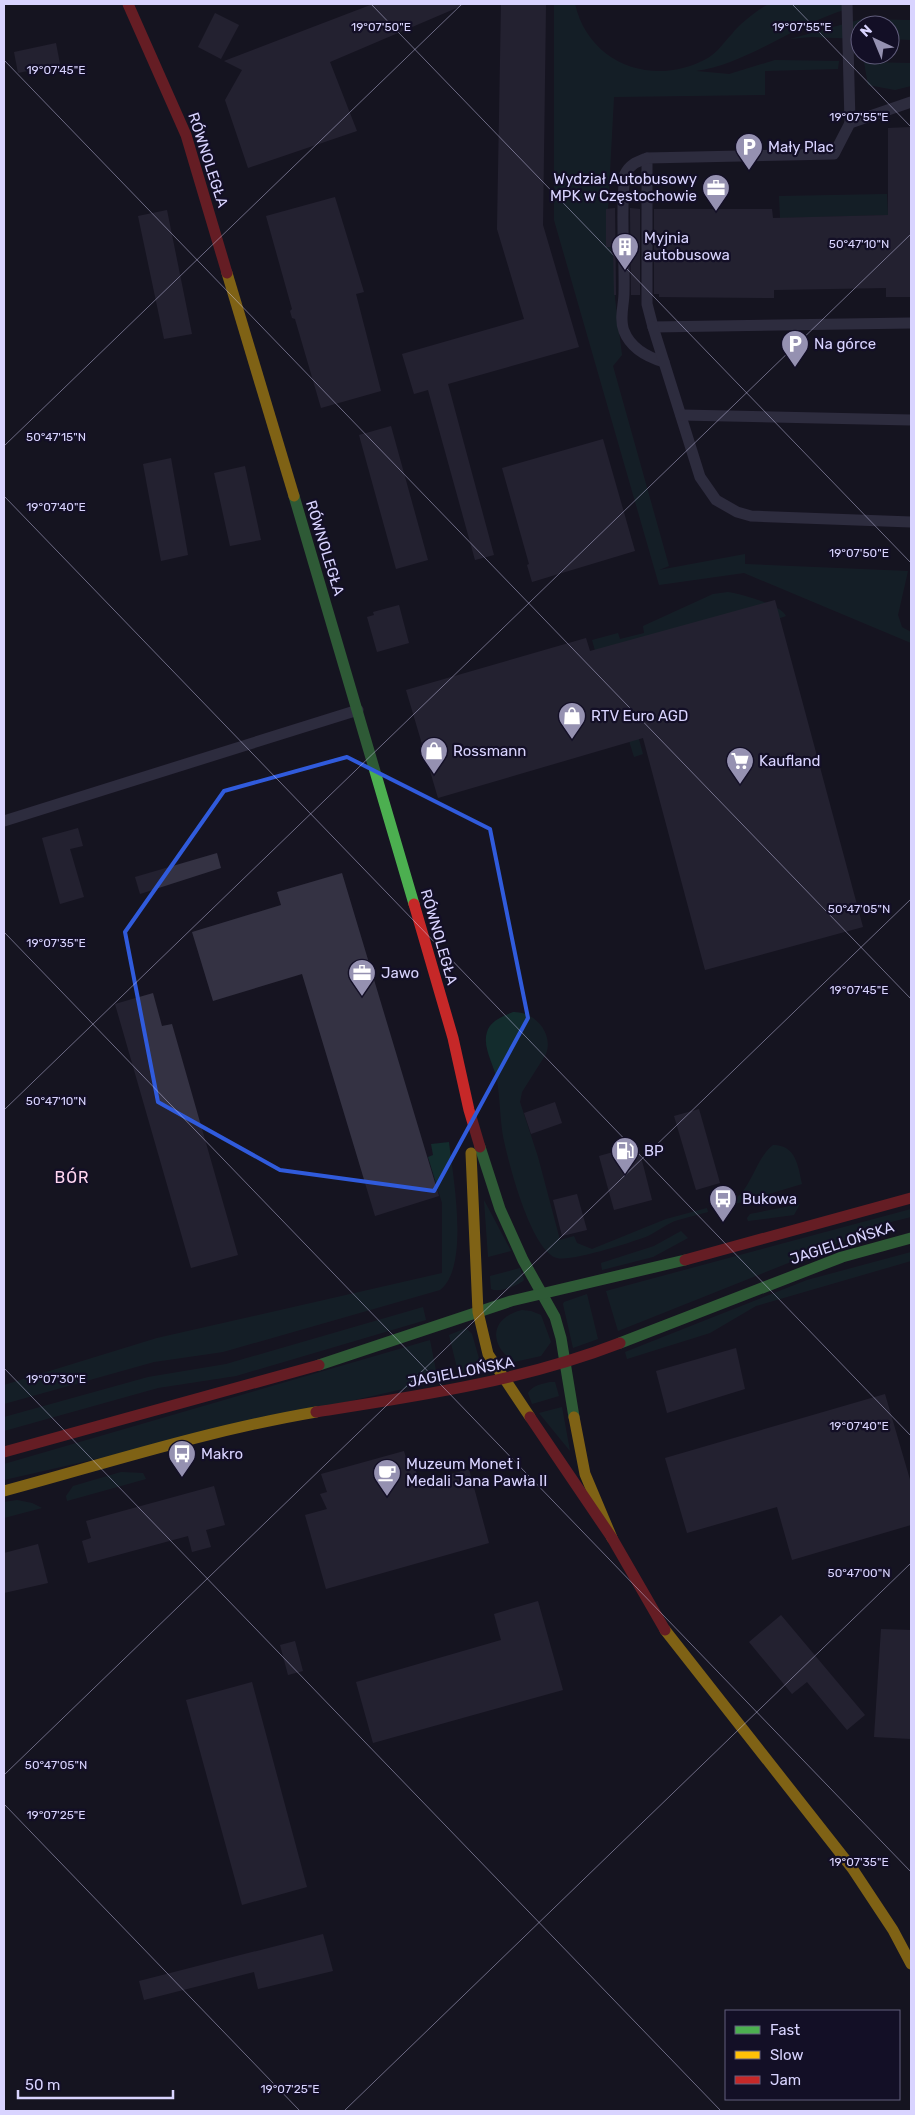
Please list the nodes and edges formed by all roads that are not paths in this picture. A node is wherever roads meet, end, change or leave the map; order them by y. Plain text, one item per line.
1 (128, 4) edge
2 (847, 4) edge
3 (911, 102) edge
4 (850, 124) junction
5 (647, 158) junction
6 (911, 323) edge
7 (653, 327) junction
8 (664, 362) junction
9 (680, 415) junction
10 (911, 420) edge
11 (911, 522) edge
12 (358, 710) junction
13 (4, 820) edge
14 (469, 1110) junction
15 (911, 1198) edge
16 (911, 1238) edge
17 (542, 1294) junction
18 (478, 1312) junction
19 (565, 1363) junction
20 (504, 1380) junction
21 (4, 1452) edge
22 (4, 1491) edge
23 (612, 1538) junction
24 (911, 1964) edge

1 - 12 street, RÓWNOLEGŁA
2 - 4 lane
3 - 4 lane
4 - 5 lane
5 - 7 lane
5 - 8 lane
6 - 7 lane
7 - 8 lane
8 - 9 lane
9 - 10 lane
9 - 11 lane
12 - 13 lane
12 - 14 street, RÓWNOLEGŁA
14 - 17 street, RÓWNOLEGŁA
14 - 18 street, RÓWNOLEGŁA
15 - 17 street, JAGIELLOŃSKA
16 - 19 street, JAGIELLOŃSKA
17 - 18 street, JAGIELLOŃSKA
17 - 19 street, RÓWNOLEGŁA
18 - 20 street, RÓWNOLEGŁA
18 - 21 street, JAGIELLOŃSKA
19 - 20 street, JAGIELLOŃSKA
19 - 23 street, RÓWNOLEGŁA
20 - 22 street, JAGIELLOŃSKA
20 - 23 street, RÓWNOLEGŁA
23 - 24 street

